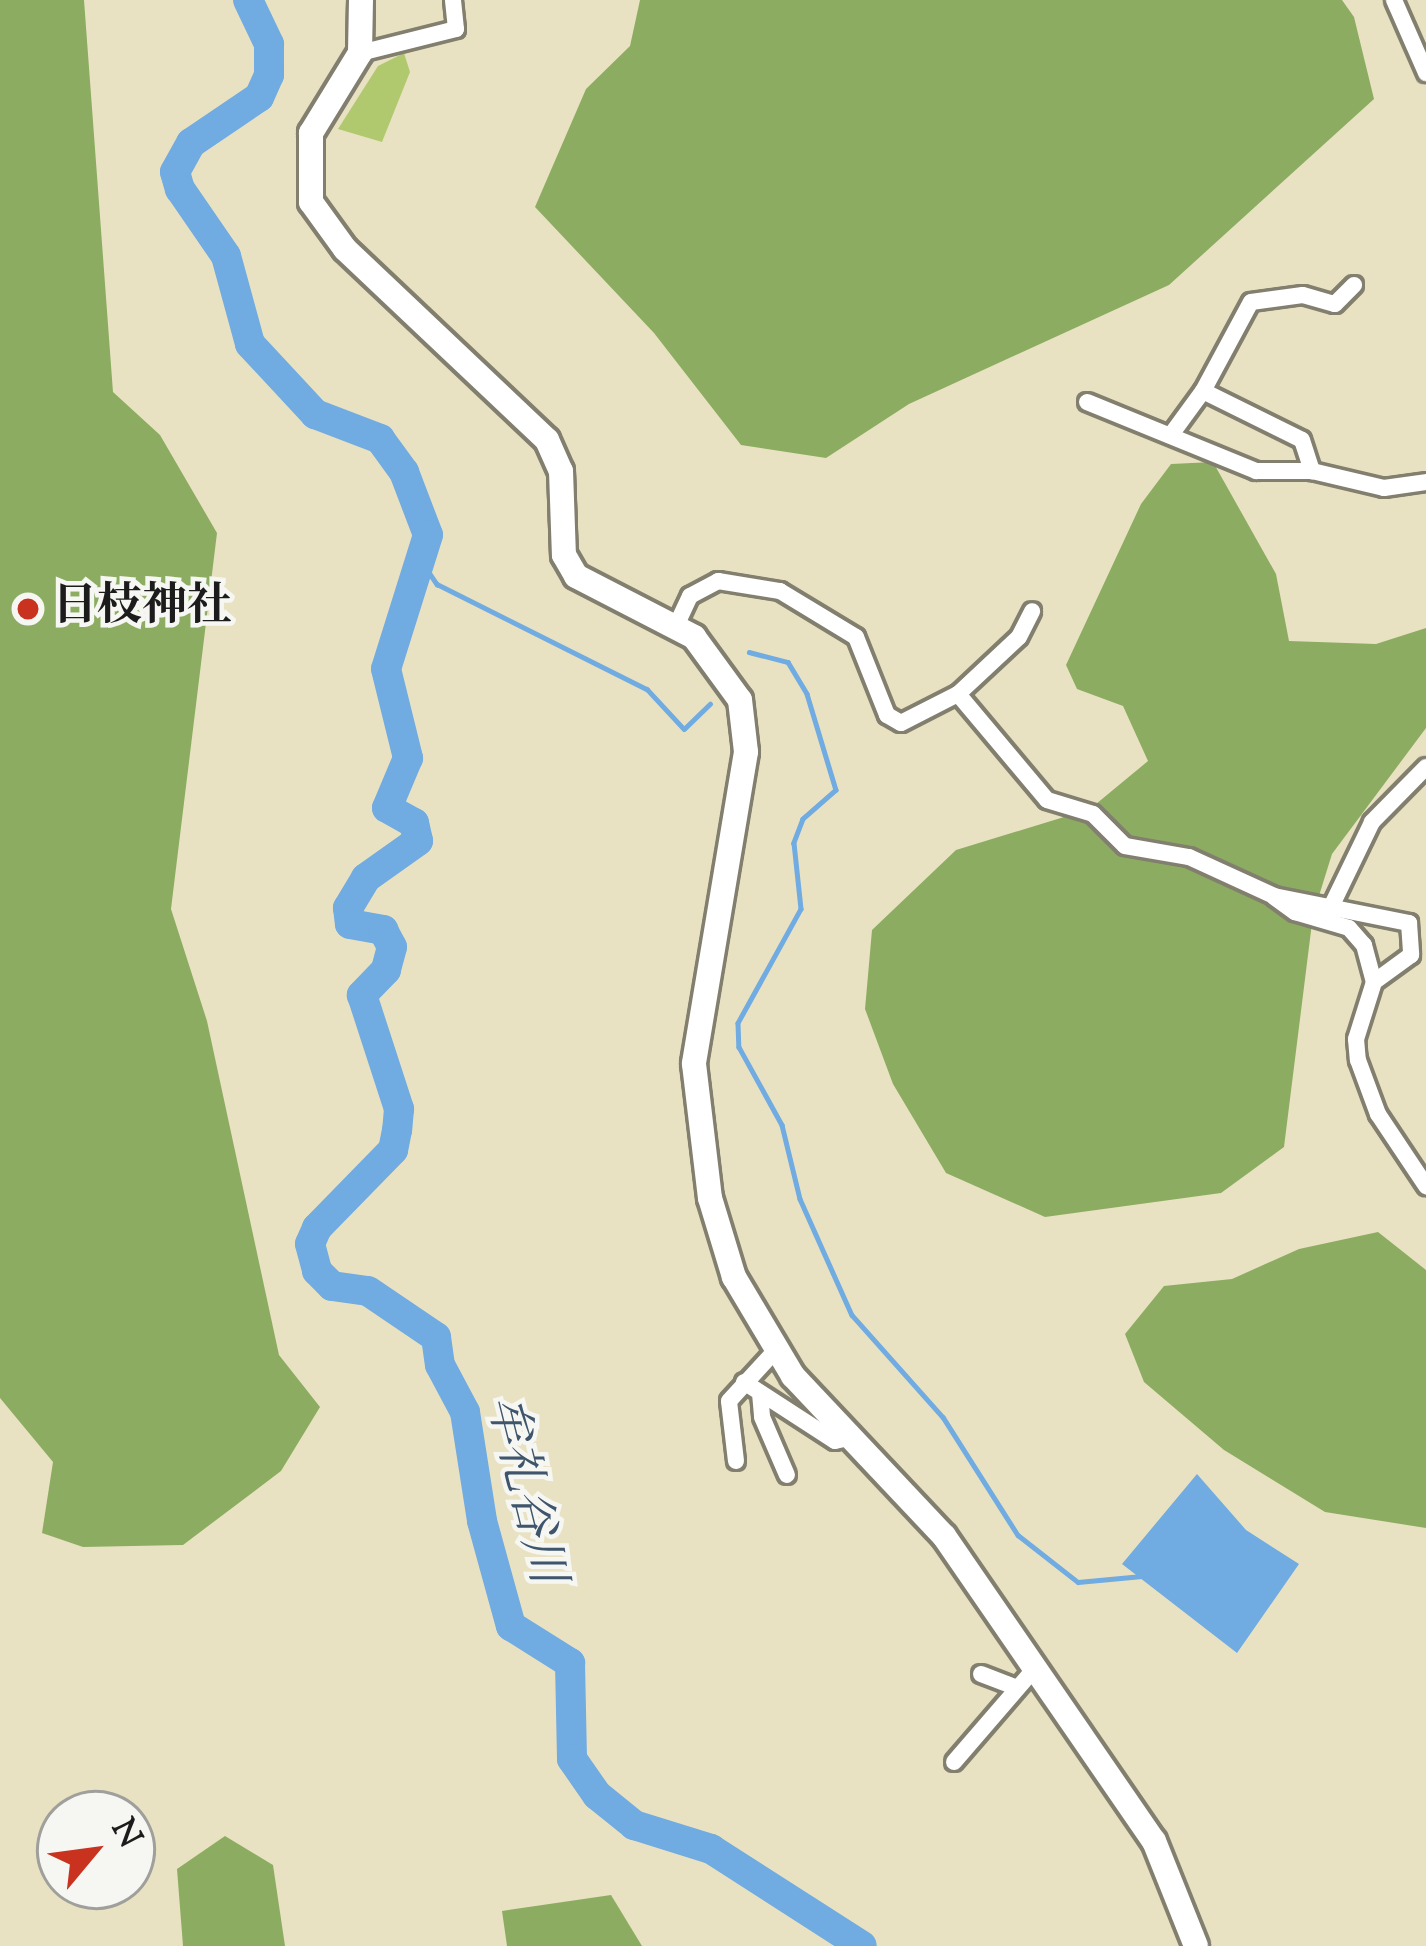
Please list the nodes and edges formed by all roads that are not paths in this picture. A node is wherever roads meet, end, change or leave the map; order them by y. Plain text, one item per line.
1 (361, 0) edge
2 (453, 0) edge
3 (1394, 0) edge
4 (360, 53) junction
5 (1426, 74) edge
6 (1354, 286) dead end
7 (1203, 391) junction
8 (1087, 402) dead end
9 (1173, 432) junction
10 (1312, 471) junction
11 (1422, 478) edge
12 (1032, 611) dead end
13 (676, 626) junction
14 (958, 694) junction
15 (1426, 767) edge
16 (1274, 896) junction
17 (1331, 907) junction
18 (1374, 982) junction
19 (1426, 1186) edge
20 (775, 1351) junction
21 (744, 1382) junction
22 (760, 1393) junction
23 (853, 1437) junction
24 (736, 1461) dead end
25 (788, 1475) dead end
26 (1035, 1668) junction
27 (981, 1674) dead end
28 (1015, 1687) junction
29 (954, 1762) dead end
30 (1196, 1946) edge

1 - 4 street
2 - 4 street
3 - 5 street
4 - 13 street
6 - 7 street
7 - 9 street
7 - 10 street
8 - 9 street
9 - 10 street
10 - 11 street
12 - 14 street
13 - 14 street
13 - 20 street
14 - 16 street
15 - 17 street
16 - 17 street
16 - 18 street
17 - 18 street
18 - 19 street
20 - 21 street
20 - 23 street
21 - 22 street
21 - 24 street
22 - 23 street
22 - 25 street
23 - 26 street
26 - 28 street
26 - 30 street
27 - 28 street
28 - 29 street

